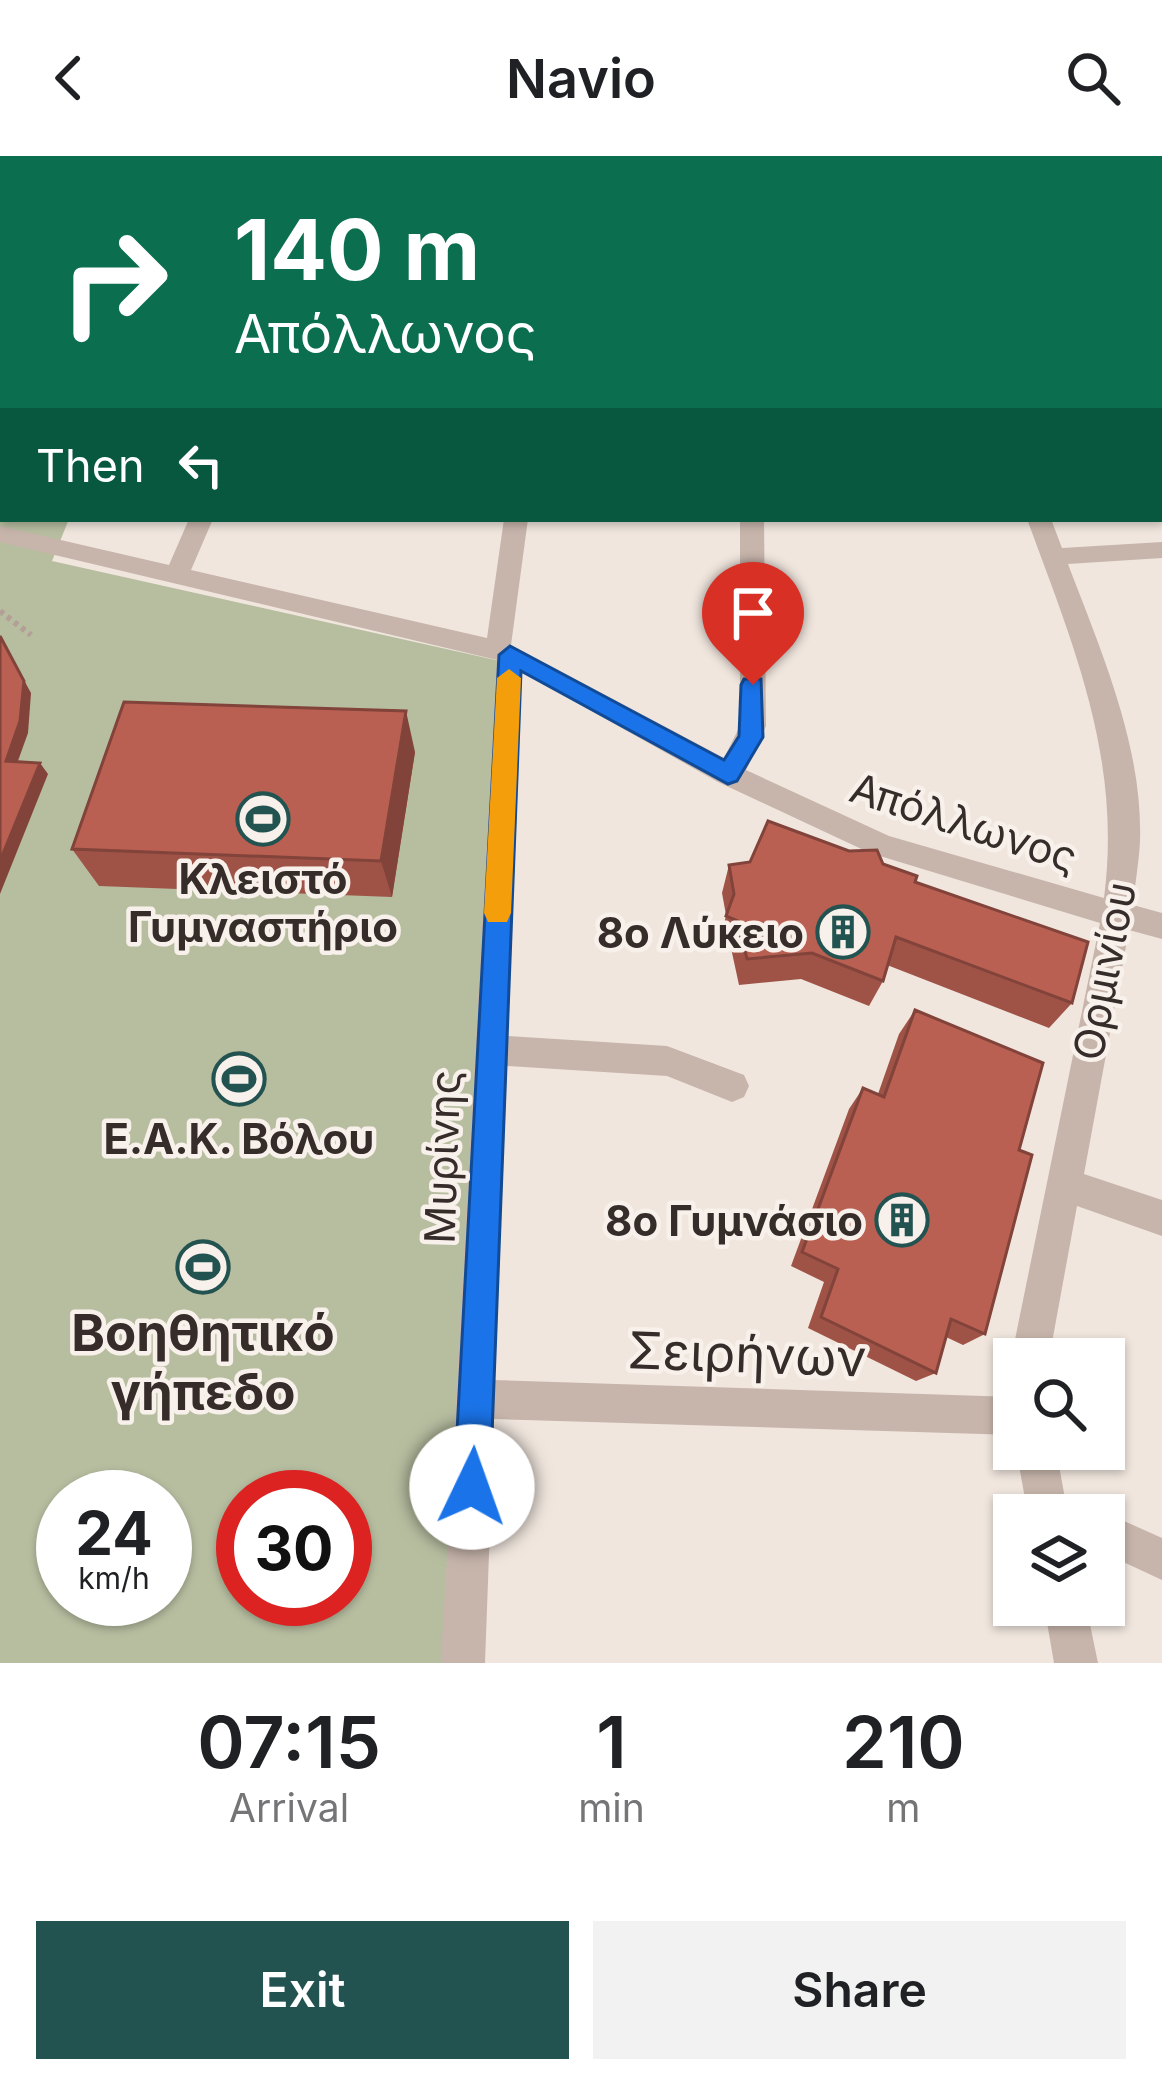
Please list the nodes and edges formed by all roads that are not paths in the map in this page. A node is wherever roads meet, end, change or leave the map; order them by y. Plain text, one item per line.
1 (76, 522) edge
2 (199, 522) edge
3 (516, 522) edge
4 (752, 522) edge
5 (1040, 522) edge
6 (0, 534) edge
7 (65, 549) junction
8 (1162, 550) edge
9 (1054, 557) junction
10 (178, 572) junction
11 (504, 652) junction
12 (728, 774) junction
13 (1118, 914) junction
14 (1162, 926) edge
15 (491, 1050) junction
16 (732, 1087) dead end
17 (1063, 1184) junction
18 (1162, 1218) edge
19 (1034, 1338) edge
20 (477, 1400) junction
21 (993, 1415) edge
22 (1125, 1542) edge
23 (1162, 1559) edge
24 (1069, 1626) edge
25 (463, 1663) edge
26 (1076, 1663) edge

1 - 7 street
2 - 10 street
3 - 11 street, Μυρίνης
4 - 12 street
5 - 9 street, Ορμινίου
6 - 7 street, Απόλλωνος
7 - 10 street, Απόλλωνος
8 - 9 street
9 - 13 street, Ορμινίου
10 - 11 street, Απόλλωνος
11 - 12 street, Απόλλωνος
11 - 15 street, Μυρίνης
12 - 13 street, Απόλλωνος
13 - 14 street, Απόλλωνος
13 - 17 street, Ορμινίου
15 - 16 street
15 - 20 street, Μυρίνης
17 - 18 street
17 - 19 street, Ορμινίου
20 - 21 street, Σειρήνων
20 - 25 street, Μυρίνης
22 - 23 street
24 - 26 street

